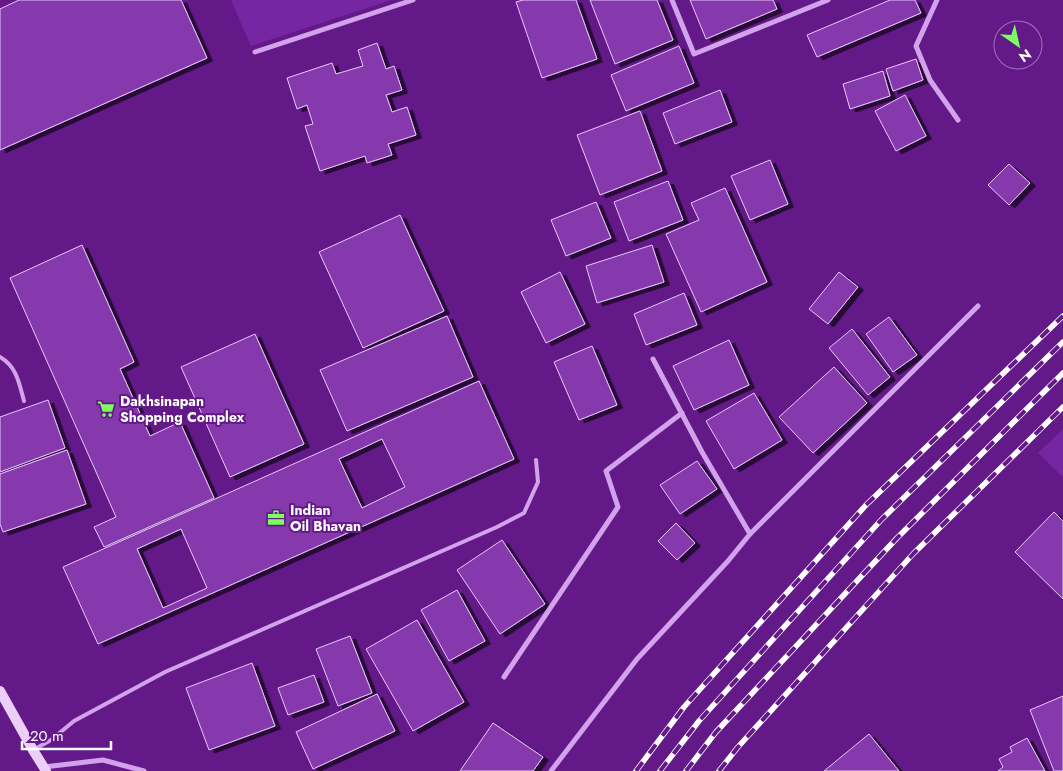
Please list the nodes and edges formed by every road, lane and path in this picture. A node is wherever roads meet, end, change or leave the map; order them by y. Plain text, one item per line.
1 (413, 0) edge
2 (672, 0) edge
3 (828, 0) edge
4 (937, 0) edge
5 (255, 52) dead end
6 (958, 120) dead end
7 (978, 306) dead end
8 (0, 357) edge
9 (653, 359) dead end
10 (24, 401) dead end
11 (682, 413) junction
12 (536, 460) dead end
13 (750, 534) junction
14 (504, 677) dead end
15 (0, 691) edge
16 (33, 750) junction
17 (45, 769) edge
18 (144, 771) edge
19 (551, 771) edge

1 - 5 street
2 - 3 street
4 - 6 street
7 - 13 street
8 - 10 lane
9 - 11 street
11 - 13 street
11 - 14 street
12 - 16 lane
13 - 19 street
15 - 16 street
16 - 17 street
17 - 18 street

